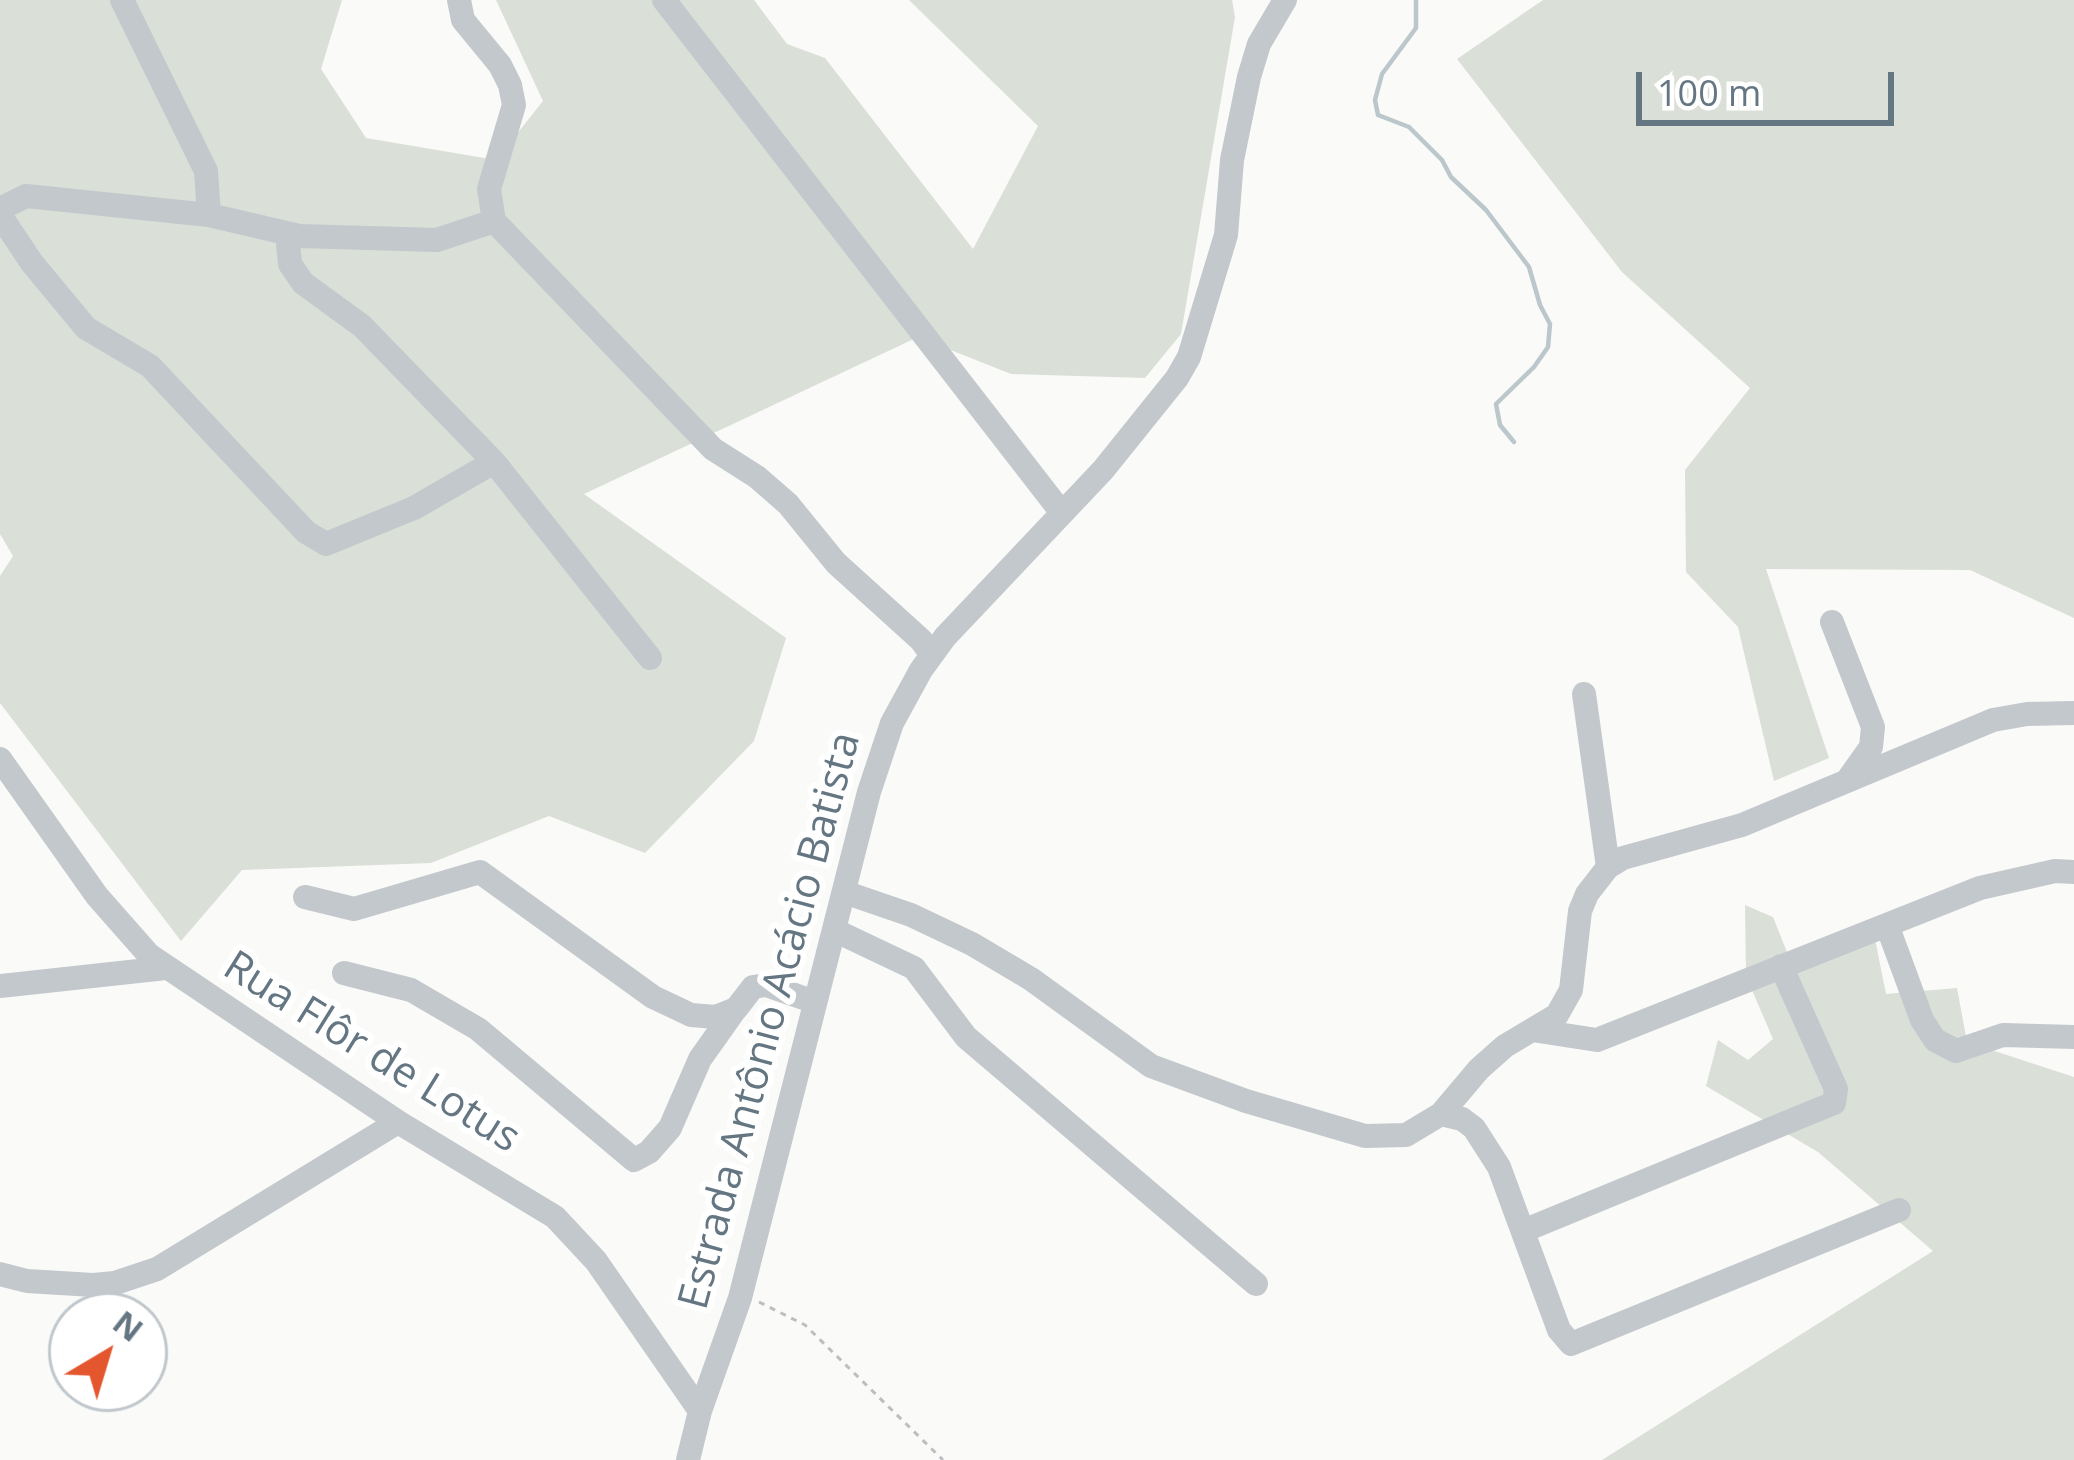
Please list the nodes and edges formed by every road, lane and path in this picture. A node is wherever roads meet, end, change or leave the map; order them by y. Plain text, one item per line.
1 (122, 0) edge
2 (459, 0) edge
3 (664, 0) edge
4 (1285, 0) edge
5 (0, 212) edge
6 (209, 214) junction
7 (494, 220) junction
8 (287, 233) junction
9 (494, 462) junction
10 (1063, 513) junction
11 (1832, 622) dead end
12 (931, 654) junction
13 (650, 658) dead end
14 (1584, 694) dead end
15 (2074, 713) edge
16 (0, 759) edge
17 (1848, 780) junction
18 (1608, 867) junction
19 (2074, 872) edge
20 (844, 892) junction
21 (304, 897) dead end
22 (1887, 925) junction
23 (834, 930) junction
24 (1781, 966) junction
25 (166, 968) junction
26 (344, 973) dead end
27 (0, 986) edge
28 (815, 1002) junction
29 (736, 1010) junction
30 (1532, 1030) junction
31 (2074, 1036) edge
32 (1441, 1114) junction
33 (398, 1122) junction
34 (1899, 1210) dead end
35 (1523, 1231) junction
36 (0, 1274) edge
37 (1256, 1284) dead end
38 (740, 1298) junction
39 (700, 1411) junction
40 (688, 1460) edge
41 (944, 1460) edge

1 - 6 street
2 - 7 street
3 - 10 street
4 - 10 street, Estrada Antônio Acácio Batista
5 - 6 street
5 - 9 street
6 - 8 street
7 - 8 street
7 - 12 street
8 - 9 street
9 - 13 street
10 - 12 street, Estrada Antônio Acácio Batista
11 - 17 street
12 - 20 street, Estrada Antônio Acácio Batista
14 - 18 street
15 - 17 street
16 - 25 street, Rua Flôr de Lotus
17 - 18 street
18 - 30 street
19 - 22 street
20 - 23 street, Estrada Antônio Acácio Batista
20 - 32 street
21 - 29 street
22 - 24 street
22 - 31 street
23 - 28 street, Estrada Antônio Acácio Batista
23 - 37 street
24 - 30 street
24 - 35 street
25 - 27 street
25 - 33 street, Rua Flôr de Lotus
26 - 29 street
28 - 29 street
28 - 38 street, Estrada Antônio Acácio Batista
30 - 32 street
32 - 35 street
33 - 36 street
33 - 39 street, Rua Flôr de Lotus
34 - 35 street
38 - 39 street, Estrada Antônio Acácio Batista
38 - 41 path
39 - 40 street, Estrada Antônio Acácio Batista

